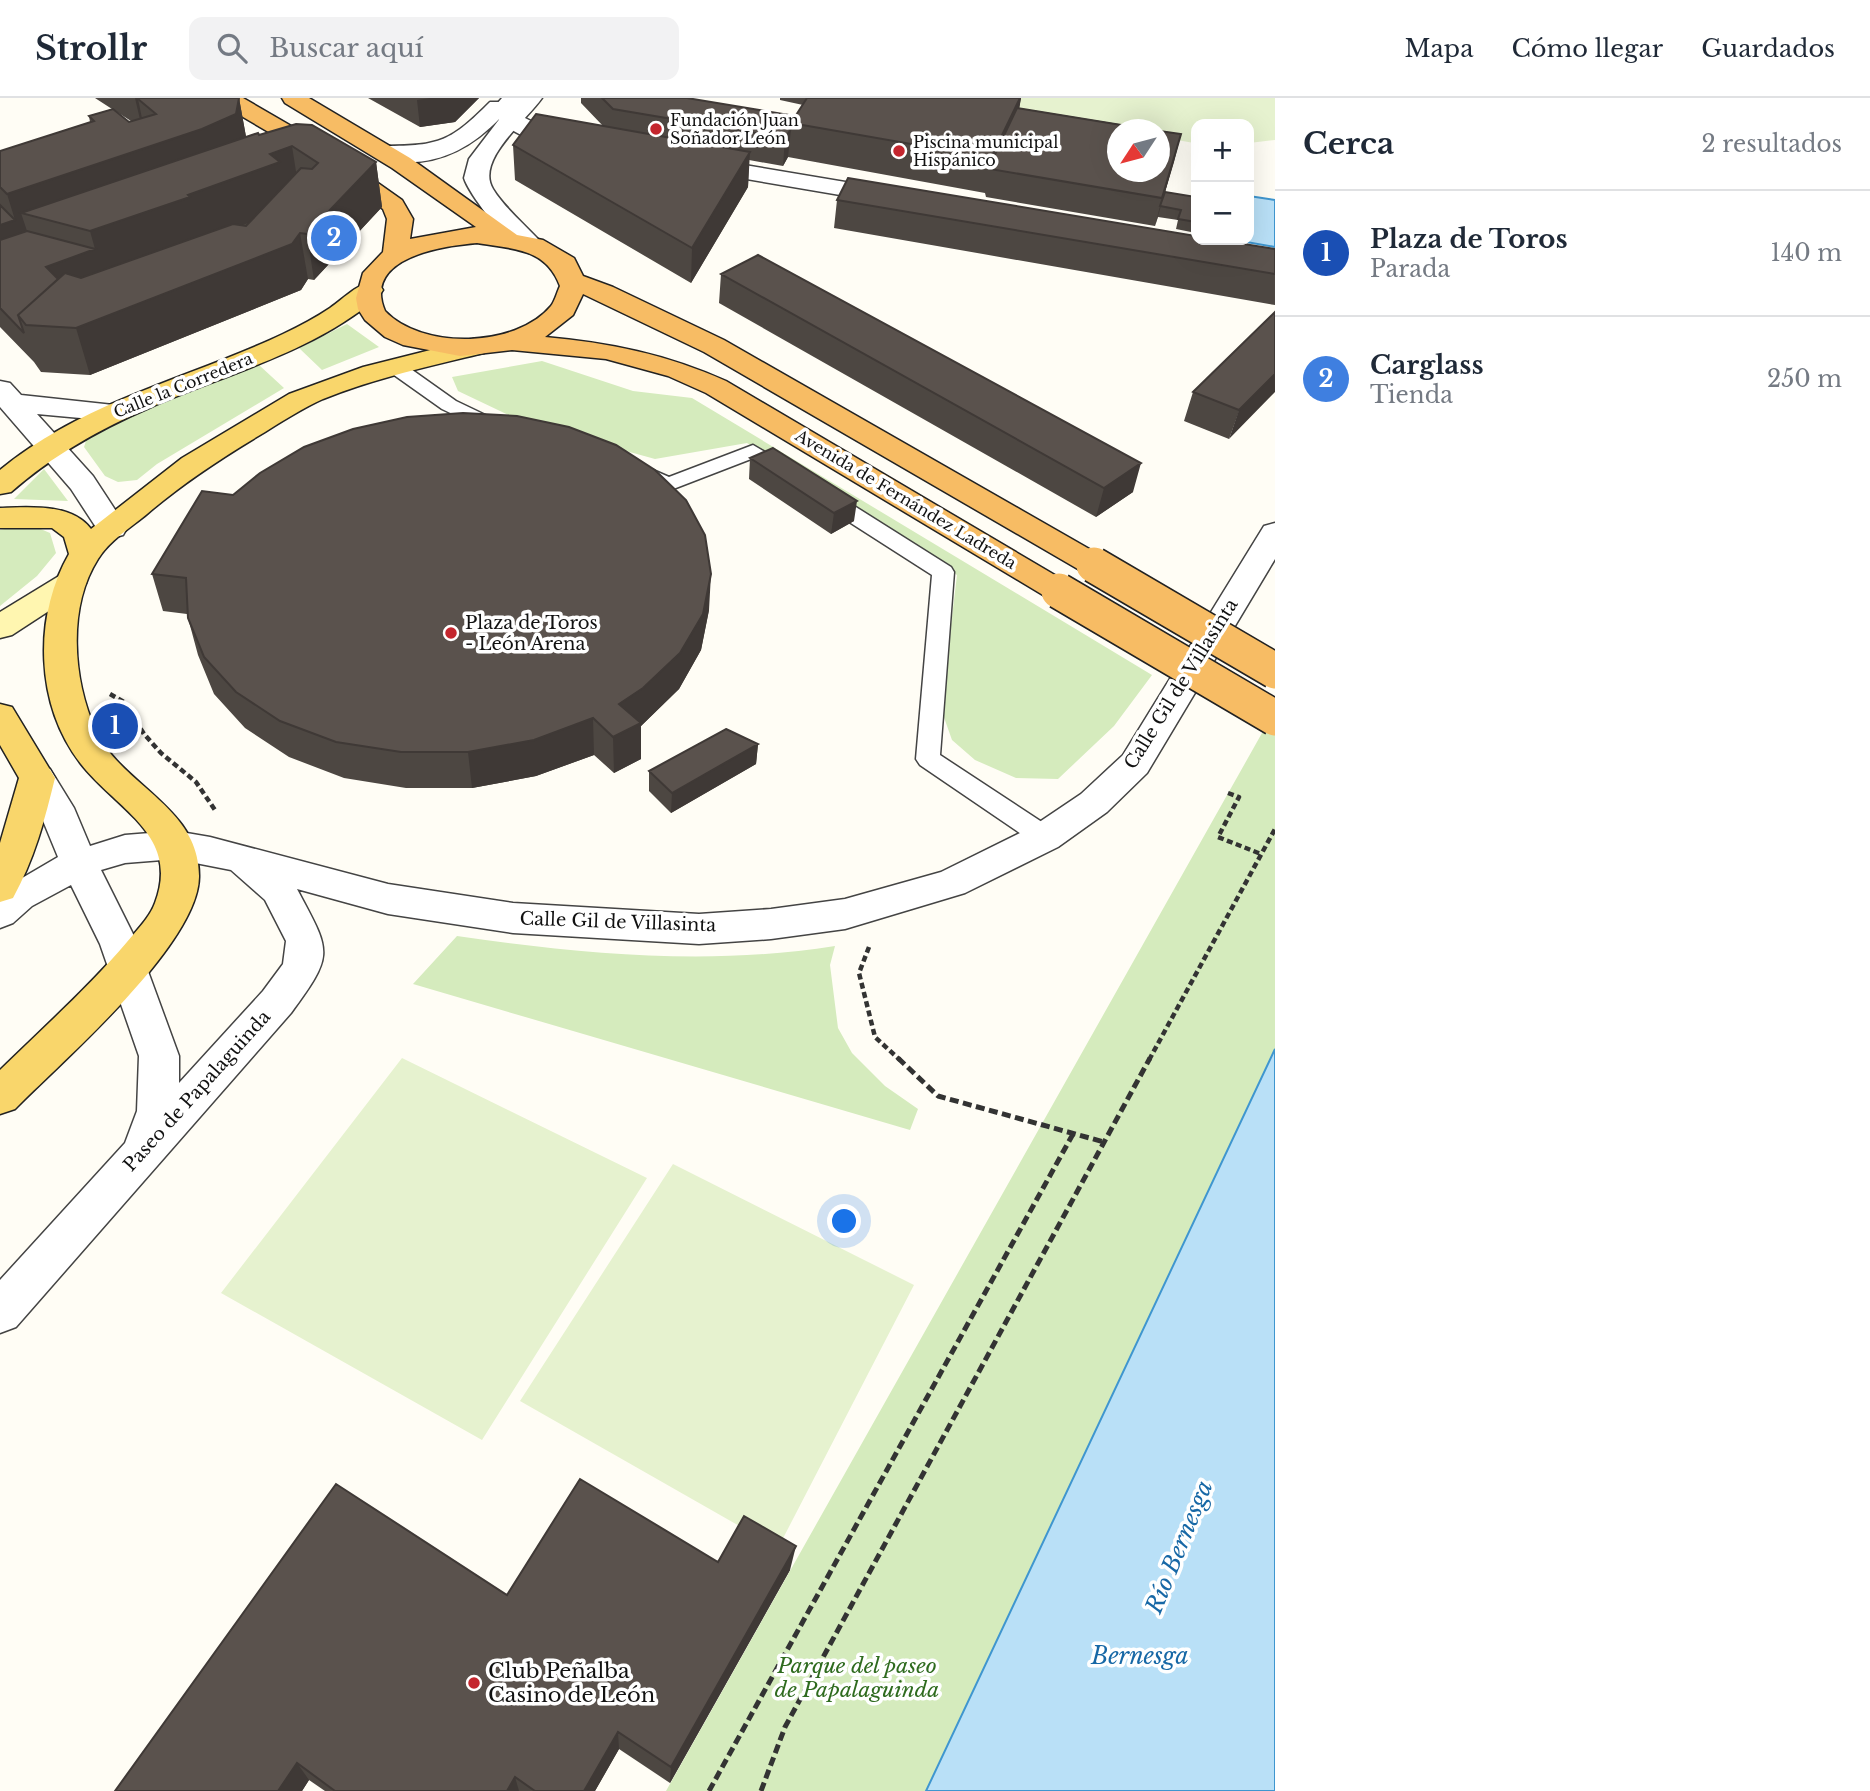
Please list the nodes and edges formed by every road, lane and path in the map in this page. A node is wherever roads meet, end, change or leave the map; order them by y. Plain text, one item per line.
1 (227, 98) edge
2 (293, 98) edge
3 (531, 98) edge
4 (511, 106) edge
5 (601, 147) edge
6 (316, 150) junction
7 (385, 153) junction
8 (290, 159) edge
9 (670, 159) edge
10 (917, 202) edge
11 (517, 240) junction
12 (395, 256) junction
13 (574, 282) junction
14 (370, 290) junction
15 (513, 342) junction
16 (474, 347) junction
17 (394, 366) junction
18 (12, 402) edge
19 (113, 412) junction
20 (517, 433) edge
21 (50, 446) junction
22 (620, 464) edge
23 (0, 485) edge
24 (0, 518) edge
25 (112, 528) junction
26 (1275, 533) edge
27 (78, 568) junction
28 (0, 627) edge
29 (1275, 671) edge
30 (108, 692) dead end
31 (0, 716) edge
32 (1275, 718) edge
33 (37, 778) junction
34 (1228, 793) dead end
35 (223, 816) dead end
36 (1275, 829) edge
37 (1045, 837) junction
38 (176, 845) junction
39 (1261, 854) junction
40 (240, 859) junction
41 (79, 863) junction
42 (0, 888) edge
43 (0, 913) edge
44 (873, 939) dead end
45 (128, 968) junction
46 (0, 1097) edge
47 (1073, 1134) junction
48 (1104, 1142) junction
49 (139, 1156) junction
50 (0, 1312) edge
51 (709, 1791) edge
52 (761, 1791) edge

1 - 6 highway
2 - 7 highway
3 - 4 street
4 - 5 street
4 - 7 street
4 - 11 street
6 - 8 street
6 - 12 highway
7 - 11 highway
9 - 10 street
11 - 12 highway
11 - 13 highway
12 - 14 highway
13 - 15 highway
13 - 29 highway, Avenida de Fernández Ladreda, bridge
14 - 16 highway
14 - 19 main road, Calle la Corredera
15 - 16 highway
15 - 32 highway, Avenida de Fernández Ladreda, bridge
16 - 17 main road
17 - 20 lane
17 - 25 main road
18 - 19 street
18 - 21 street
19 - 21 main road, Calle la Corredera
21 - 23 main road, Calle la Corredera
21 - 25 street
22 - 37 lane
24 - 27 main road
25 - 27 main road
26 - 37 street, Calle Gil de Villasinta
27 - 28 main road
27 - 38 main road
30 - 35 path
31 - 33 main road
33 - 41 street
33 - 42 main road
34 - 39 path
36 - 39 path
37 - 40 street, Calle Gil de Villasinta
38 - 40 street, Calle Gil de Villasinta
38 - 41 street, Calle Gil de Villasinta
38 - 45 main road
39 - 48 path
40 - 49 street, Paseo de Papalaguinda
41 - 43 street, Calle Gil de Villasinta
41 - 45 street
44 - 47 path
45 - 46 main road
45 - 49 street
47 - 48 path
47 - 51 path
48 - 52 path
49 - 50 street, Paseo de Papalaguinda

